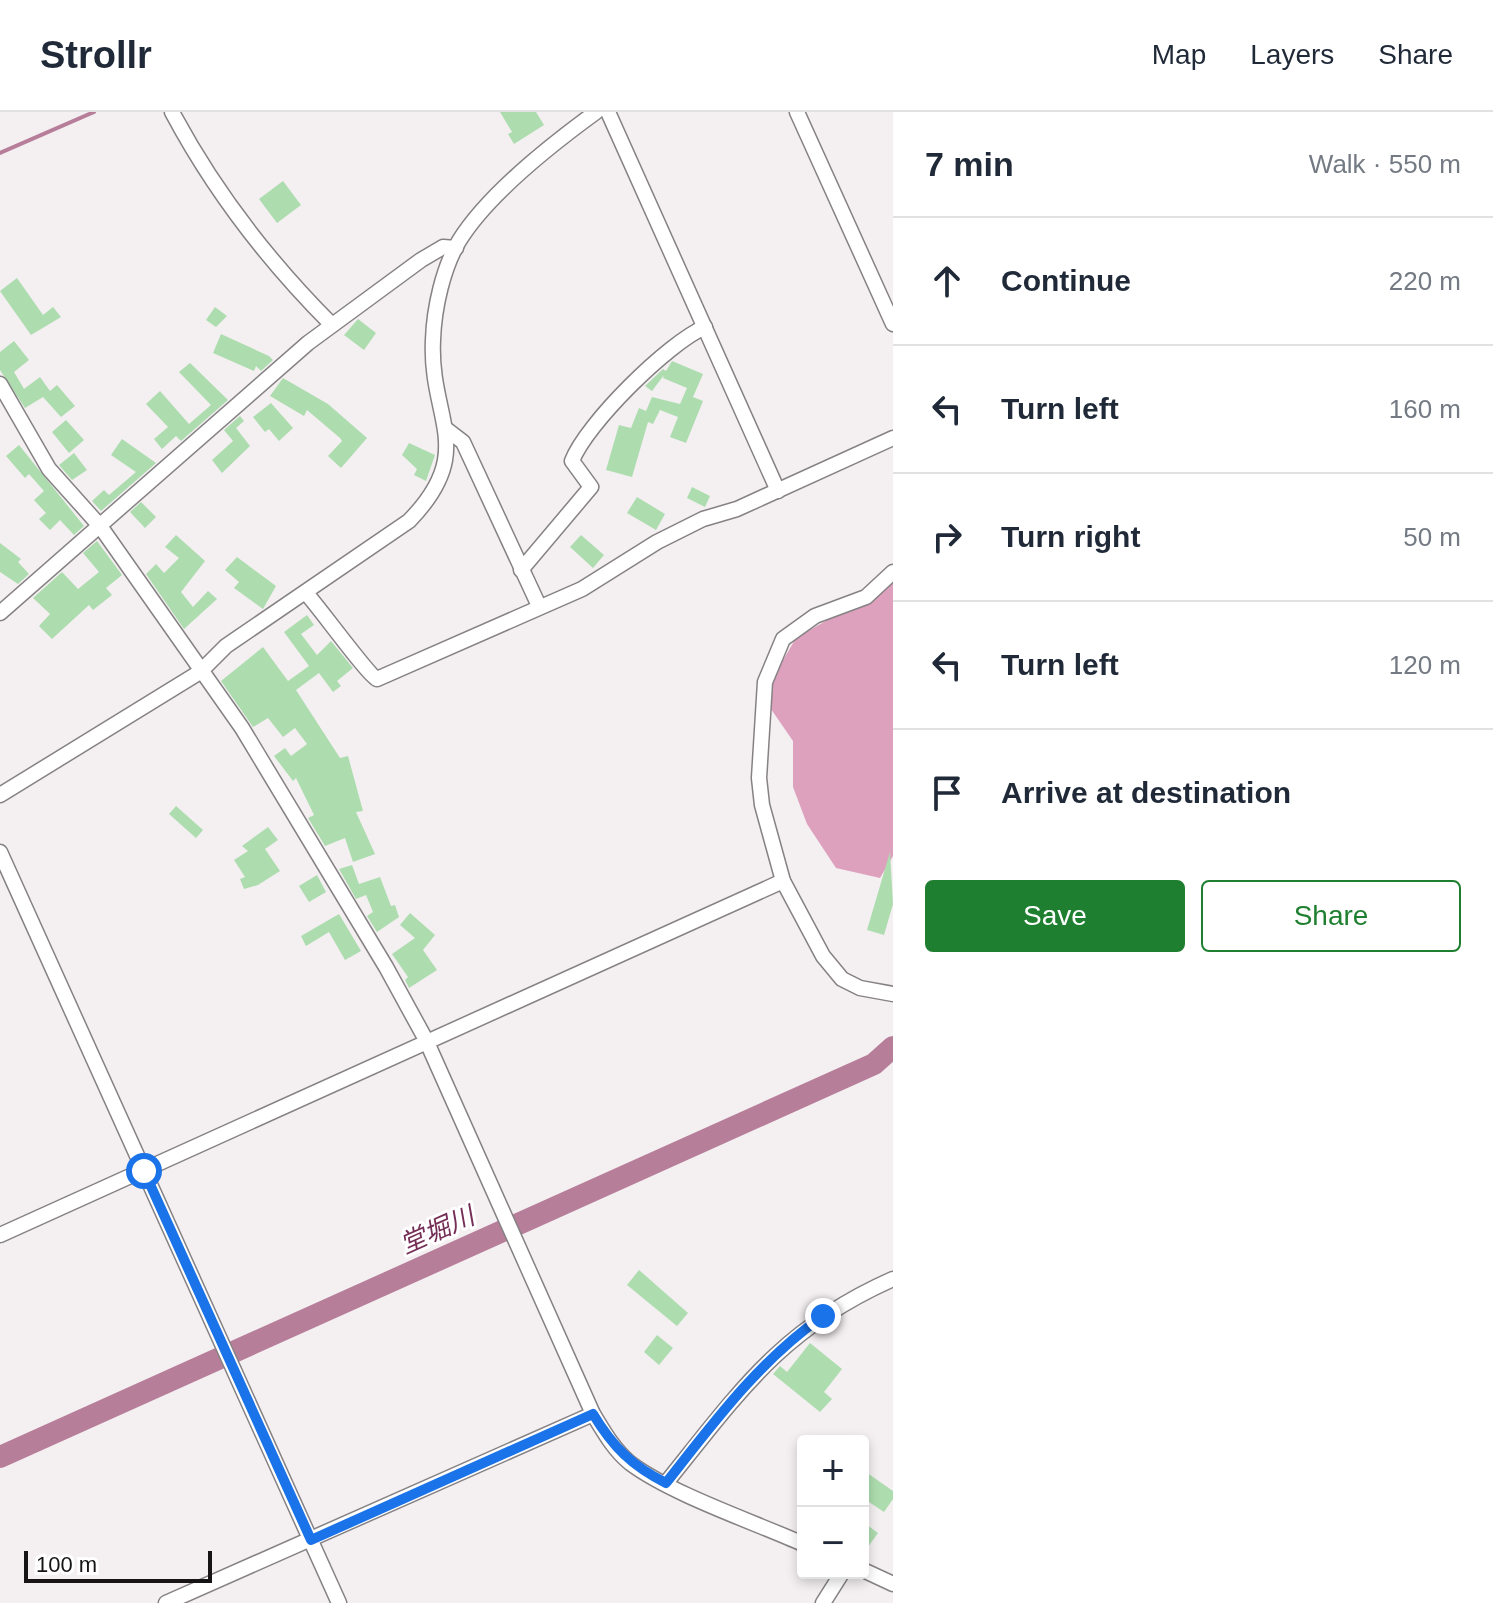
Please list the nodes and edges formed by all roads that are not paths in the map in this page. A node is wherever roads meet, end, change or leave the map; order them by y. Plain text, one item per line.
1 (172, 112) edge
2 (596, 112) edge
3 (608, 112) edge
4 (797, 112) edge
5 (456, 248) junction
6 (893, 324) edge
7 (332, 325) junction
8 (705, 327) junction
9 (0, 384) edge
10 (446, 429) junction
11 (893, 438) edge
12 (778, 491) junction
13 (100, 526) junction
14 (521, 570) junction
15 (893, 572) edge
16 (306, 593) junction
17 (539, 606) junction
18 (0, 613) edge
19 (200, 672) junction
20 (0, 795) edge
21 (0, 852) edge
22 (783, 881) junction
23 (893, 994) edge
24 (426, 1040) junction
25 (144, 1171) junction
26 (0, 1235) edge
27 (893, 1279) edge
28 (593, 1414) junction
29 (666, 1483) junction
30 (311, 1540) junction
31 (797, 1541) edge
32 (869, 1573) edge
33 (838, 1579) edge
34 (893, 1584) edge
35 (166, 1603) edge
36 (339, 1603) edge
37 (823, 1603) edge

1 - 7 street
2 - 5 street
3 - 8 street
4 - 6 street
5 - 7 street
5 - 10 street
7 - 13 street
8 - 12 street
8 - 14 street
9 - 13 street
10 - 14 street
10 - 16 street
11 - 12 street
12 - 17 street
13 - 18 street
13 - 19 street
14 - 17 street
15 - 22 street
16 - 17 street
16 - 19 street
19 - 20 street
19 - 24 street
21 - 25 street
22 - 23 street
22 - 24 street
24 - 25 street
24 - 28 street
25 - 26 street
25 - 30 street
27 - 29 street
28 - 29 street
28 - 30 street
29 - 31 street
30 - 35 street
30 - 36 street
32 - 34 street
33 - 37 street

